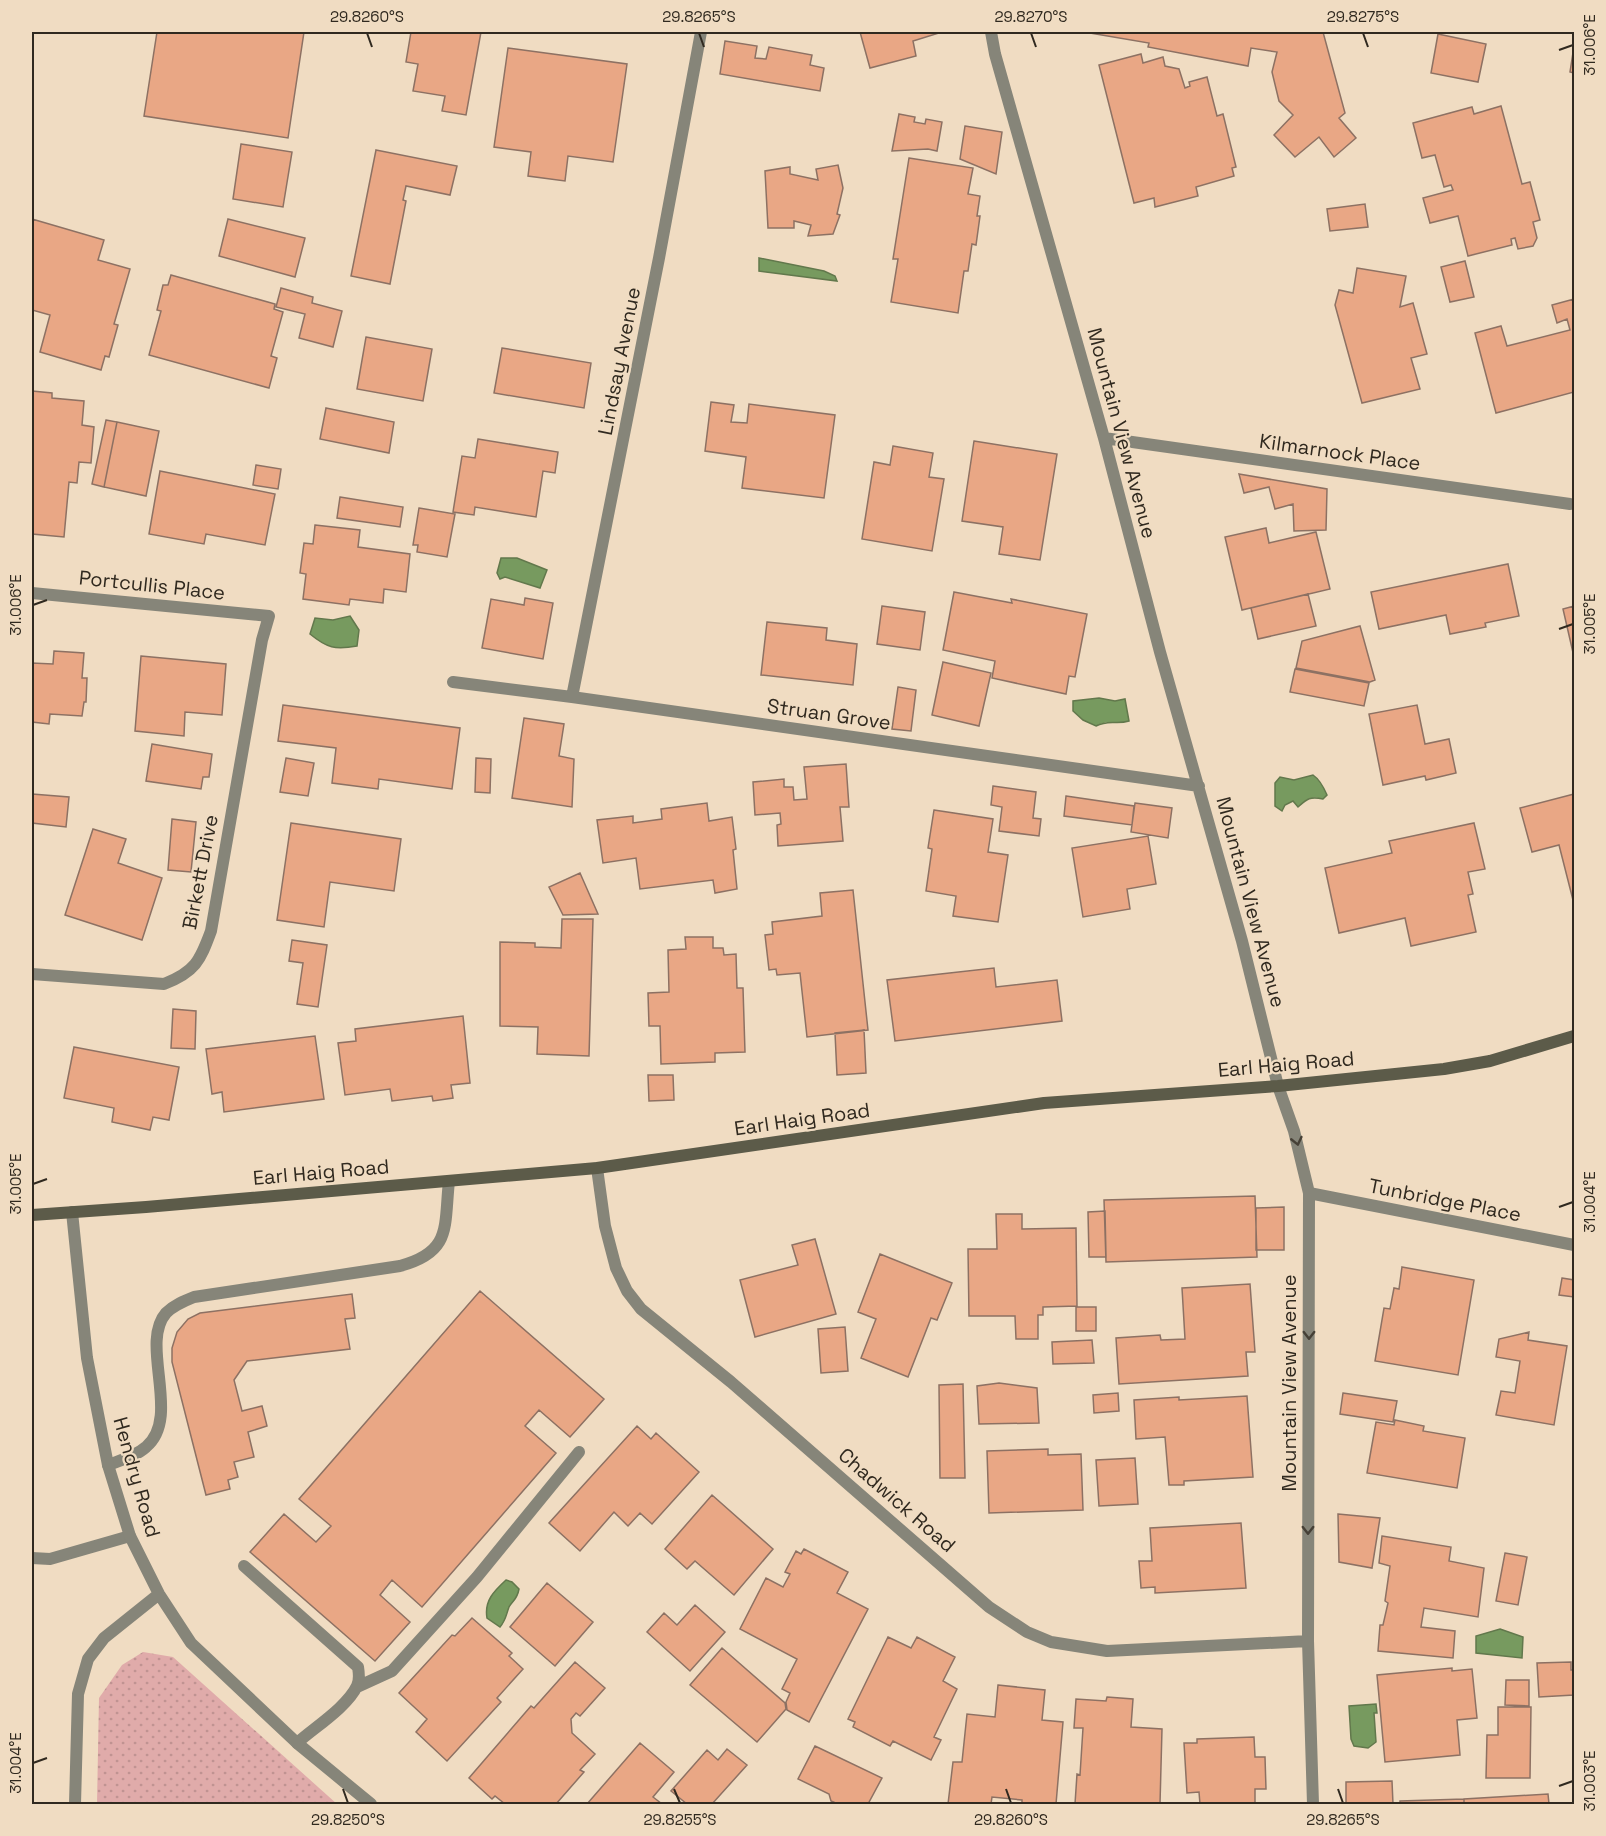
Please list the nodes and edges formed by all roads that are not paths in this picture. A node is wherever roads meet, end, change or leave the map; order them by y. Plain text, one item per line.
1 (701, 32) edge
2 (991, 32) edge
3 (1104, 438) junction
4 (1570, 504) dead end
5 (32, 593) edge
6 (269, 616) joint
7 (453, 682) dead end
8 (572, 697) junction
9 (1199, 786) junction
10 (32, 974) edge
11 (1575, 1036) edge
12 (1278, 1086) junction
13 (597, 1168) junction
14 (449, 1181) junction
15 (1309, 1193) junction
16 (72, 1212) junction
17 (32, 1215) edge
18 (1575, 1245) edge
19 (579, 1452) dead end
20 (108, 1465) junction
21 (130, 1536) junction
22 (32, 1558) edge
23 (244, 1566) dead end
24 (159, 1594) junction
25 (1308, 1641) junction
26 (357, 1687) junction
27 (297, 1743) junction
28 (75, 1804) edge
29 (371, 1804) edge
30 (1313, 1804) edge

1 - 8 street, Lindsay Avenue
2 - 3 street, Mountain View Avenue
3 - 4 street, Kilmarnock Place
3 - 9 street, Mountain View Avenue
5 - 6 street, Portcullis Place
6 - 10 street, Birkett Drive
7 - 8 street, Struan Grove
8 - 9 street, Struan Grove
9 - 12 street, Mountain View Avenue
11 - 12 street, Earl Haig Road
12 - 13 street, Earl Haig Road
12 -> 15 street, Mountain View Avenue
13 - 14 street, Earl Haig Road
13 - 25 street, Chadwick Road
14 - 16 street, Earl Haig Road
14 - 20 street
15 - 18 street, Tunbridge Place
15 -> 25 street, Mountain View Avenue
16 - 17 street, Earl Haig Road
16 - 20 street, Hendry Road
19 - 26 street
20 - 21 street, Hendry Road
21 - 22 street
21 - 24 street, Hendry Road
23 - 26 street
24 - 27 street, Hendry Road
24 - 28 street
25 - 30 street, Mountain View Avenue
26 - 27 street
27 - 29 street, Hendry Road

